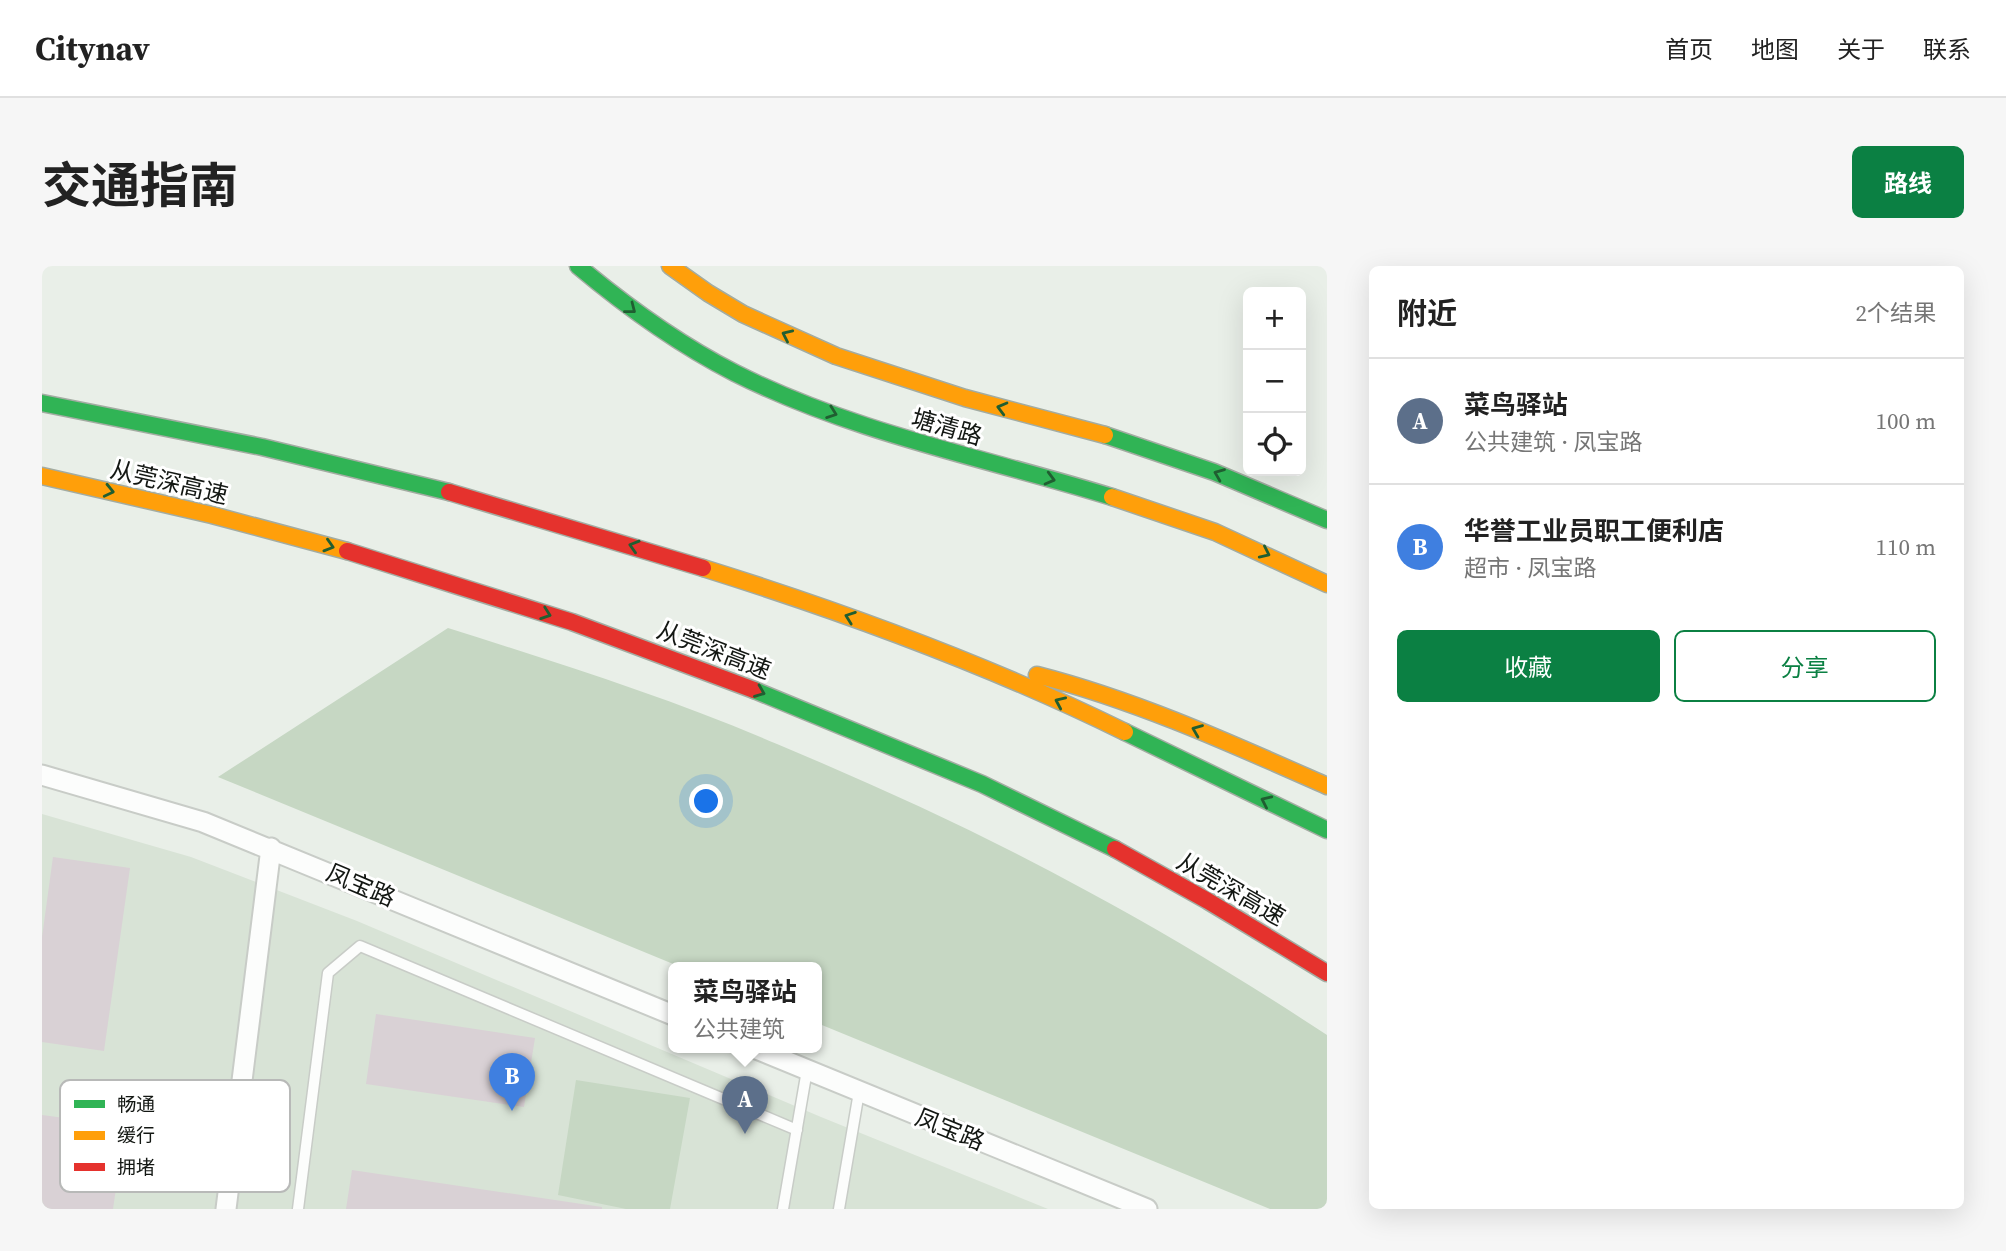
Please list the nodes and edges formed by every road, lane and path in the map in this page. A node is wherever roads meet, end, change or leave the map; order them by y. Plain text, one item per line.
1 (578, 266) edge
2 (670, 266) edge
3 (42, 403) edge
4 (42, 476) edge
5 (1327, 520) edge
6 (1327, 584) edge
7 (954, 656) junction
8 (42, 775) edge
9 (1327, 786) edge
10 (1327, 830) edge
11 (271, 848) junction
12 (1327, 973) edge
13 (668, 1013) edge
14 (766, 1053) edge
15 (807, 1070) junction
16 (242, 1080) edge
17 (859, 1092) junction
18 (797, 1130) junction
19 (298, 1209) edge
20 (783, 1209) edge
21 (839, 1209) edge
22 (1147, 1209) edge

1 -> 6 main road, 塘清路
5 -> 2 main road, 塘清路
7 -> 3 main road
4 -> 12 main road, 从莞深高速
9 -> 7 main road
10 -> 7 main road
8 - 11 street, 凤宝路
11 - 13 street, 凤宝路
11 - 16 street
14 - 15 street, 凤宝路
15 - 17 street, 凤宝路
15 - 18 lane
17 - 21 lane
17 - 22 street, 凤宝路
18 - 19 lane
18 - 20 lane

